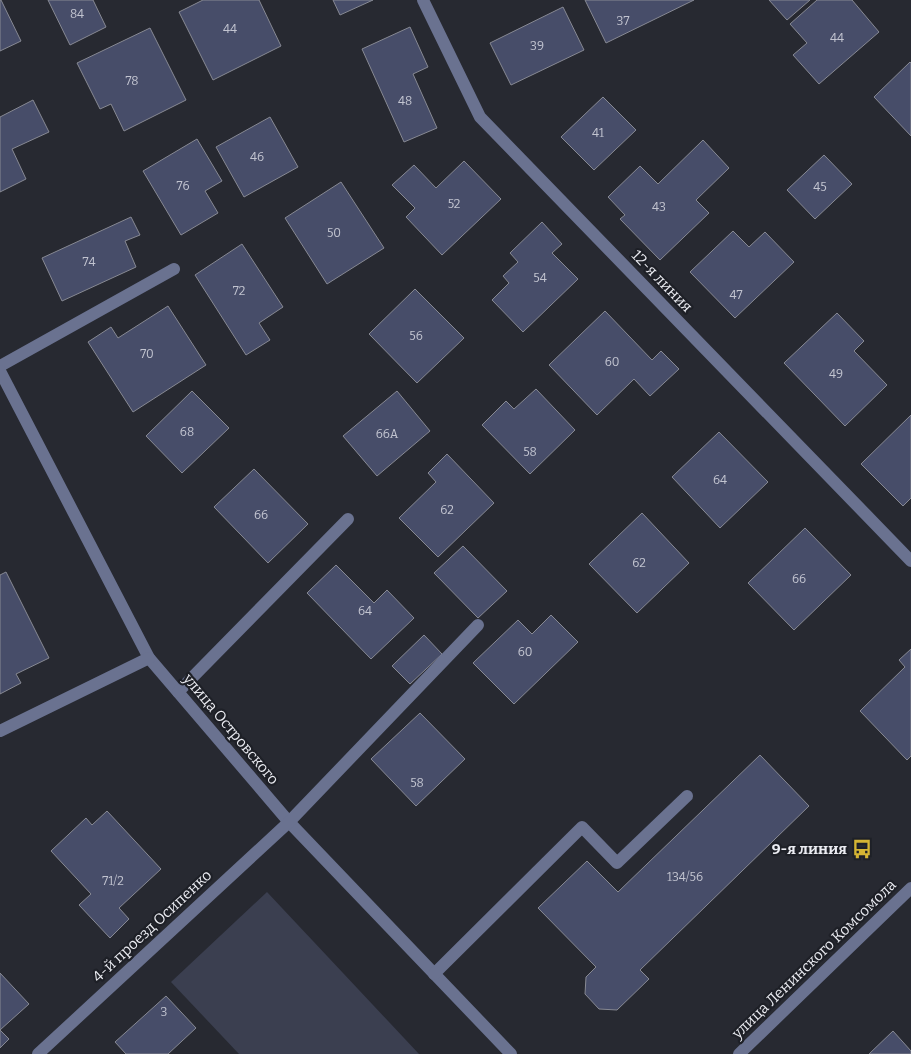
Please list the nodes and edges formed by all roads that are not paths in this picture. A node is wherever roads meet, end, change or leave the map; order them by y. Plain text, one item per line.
1 (423, 0) edge
2 (174, 268) dead end
3 (0, 366) edge
4 (0, 371) edge
5 (348, 519) dead end
6 (911, 561) edge
7 (478, 625) dead end
8 (149, 658) junction
9 (178, 692) junction
10 (0, 731) edge
11 (687, 796) dead end
12 (289, 822) junction
13 (911, 888) edge
14 (434, 974) junction
15 (38, 1054) edge
16 (511, 1054) edge
17 (739, 1054) edge

1 - 6 street, 12-я линия
2 - 3 street
4 - 8 street, улица Островского
5 - 9 street
7 - 12 street, 4-й проезд Осипенко
8 - 9 street, улица Островского
8 - 10 street
9 - 12 street, улица Островского
11 - 14 street
12 - 14 street, улица Островского
12 - 15 street, 4-й проезд Осипенко
13 - 17 street, улица Ленинского Комсомола
14 - 16 street, улица Островского

